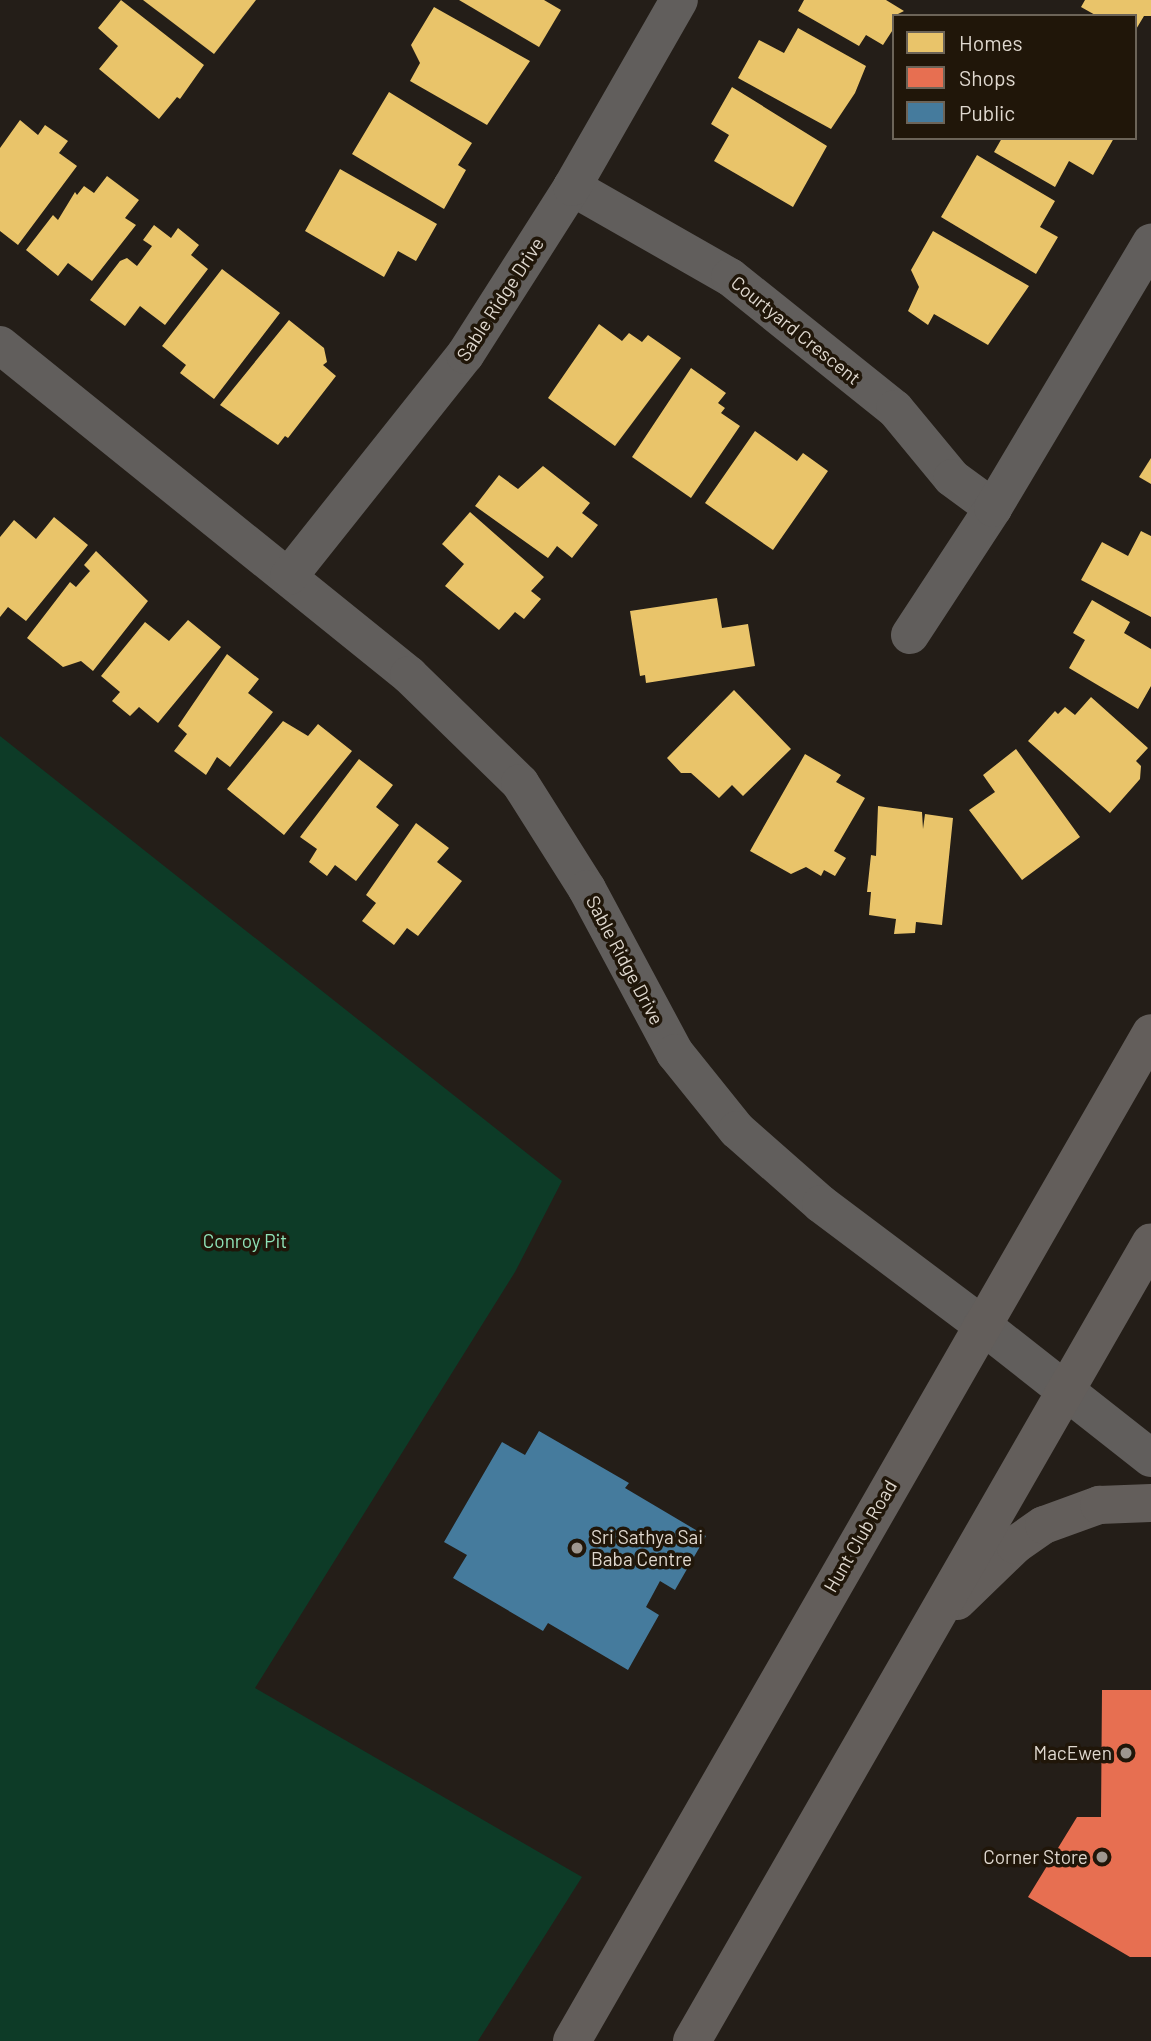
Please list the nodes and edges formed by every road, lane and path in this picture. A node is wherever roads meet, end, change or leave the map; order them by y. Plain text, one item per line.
1 (679, 0) edge
2 (572, 187) junction
3 (1151, 243) edge
4 (0, 345) edge
5 (993, 508) junction
6 (289, 576) junction
7 (910, 635) dead end
8 (1151, 1033) edge
9 (1151, 1242) edge
10 (982, 1325) junction
11 (1064, 1389) junction
12 (1151, 1458) edge
13 (1151, 1503) edge
14 (927, 1629) junction
15 (572, 2041) edge
16 (692, 2041) edge

1 - 2 street, Sable Ridge Drive
2 - 5 street, Courtyard Crescent
2 - 6 street, Sable Ridge Drive
3 - 5 street
4 - 6 street, Sable Ridge Drive
5 - 7 street
6 - 10 street, Sable Ridge Drive
8 - 10 main road, Hunt Club Road
9 - 11 main road
10 - 11 street, Sable Ridge Drive
10 - 15 main road, Hunt Club Road
11 - 12 street, Sable Ridge Drive
11 - 14 main road
13 - 14 main road
14 - 16 main road

